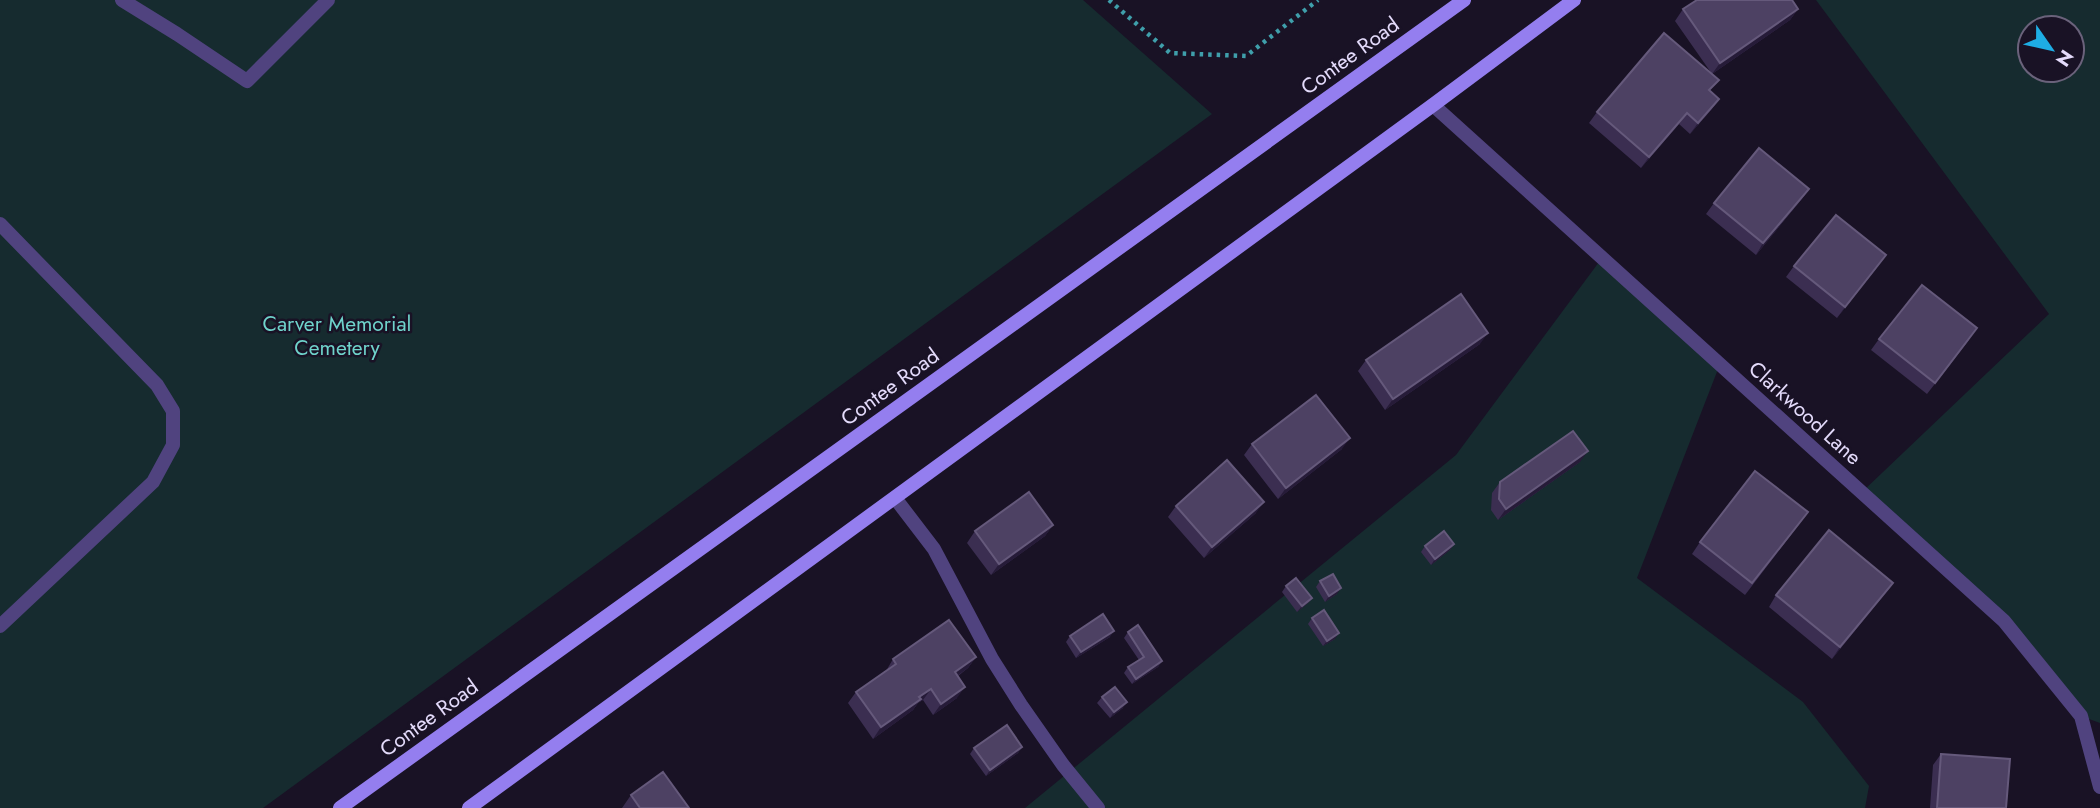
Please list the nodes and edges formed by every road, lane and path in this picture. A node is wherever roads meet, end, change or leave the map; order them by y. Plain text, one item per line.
1 (122, 0) edge
2 (328, 0) edge
3 (1109, 0) edge
4 (1318, 0) edge
5 (1464, 0) edge
6 (1574, 0) edge
7 (1433, 105) junction
8 (0, 224) edge
9 (895, 498) junction
10 (0, 626) edge
11 (2100, 787) edge
12 (340, 808) edge
13 (470, 808) edge
14 (1098, 808) edge

1 - 2 street
3 - 4 path
5 - 12 street, Contee Road
6 - 7 street
7 - 9 street
7 - 11 street, Clarkwood Lane
8 - 10 street
9 - 13 street
9 - 14 street

